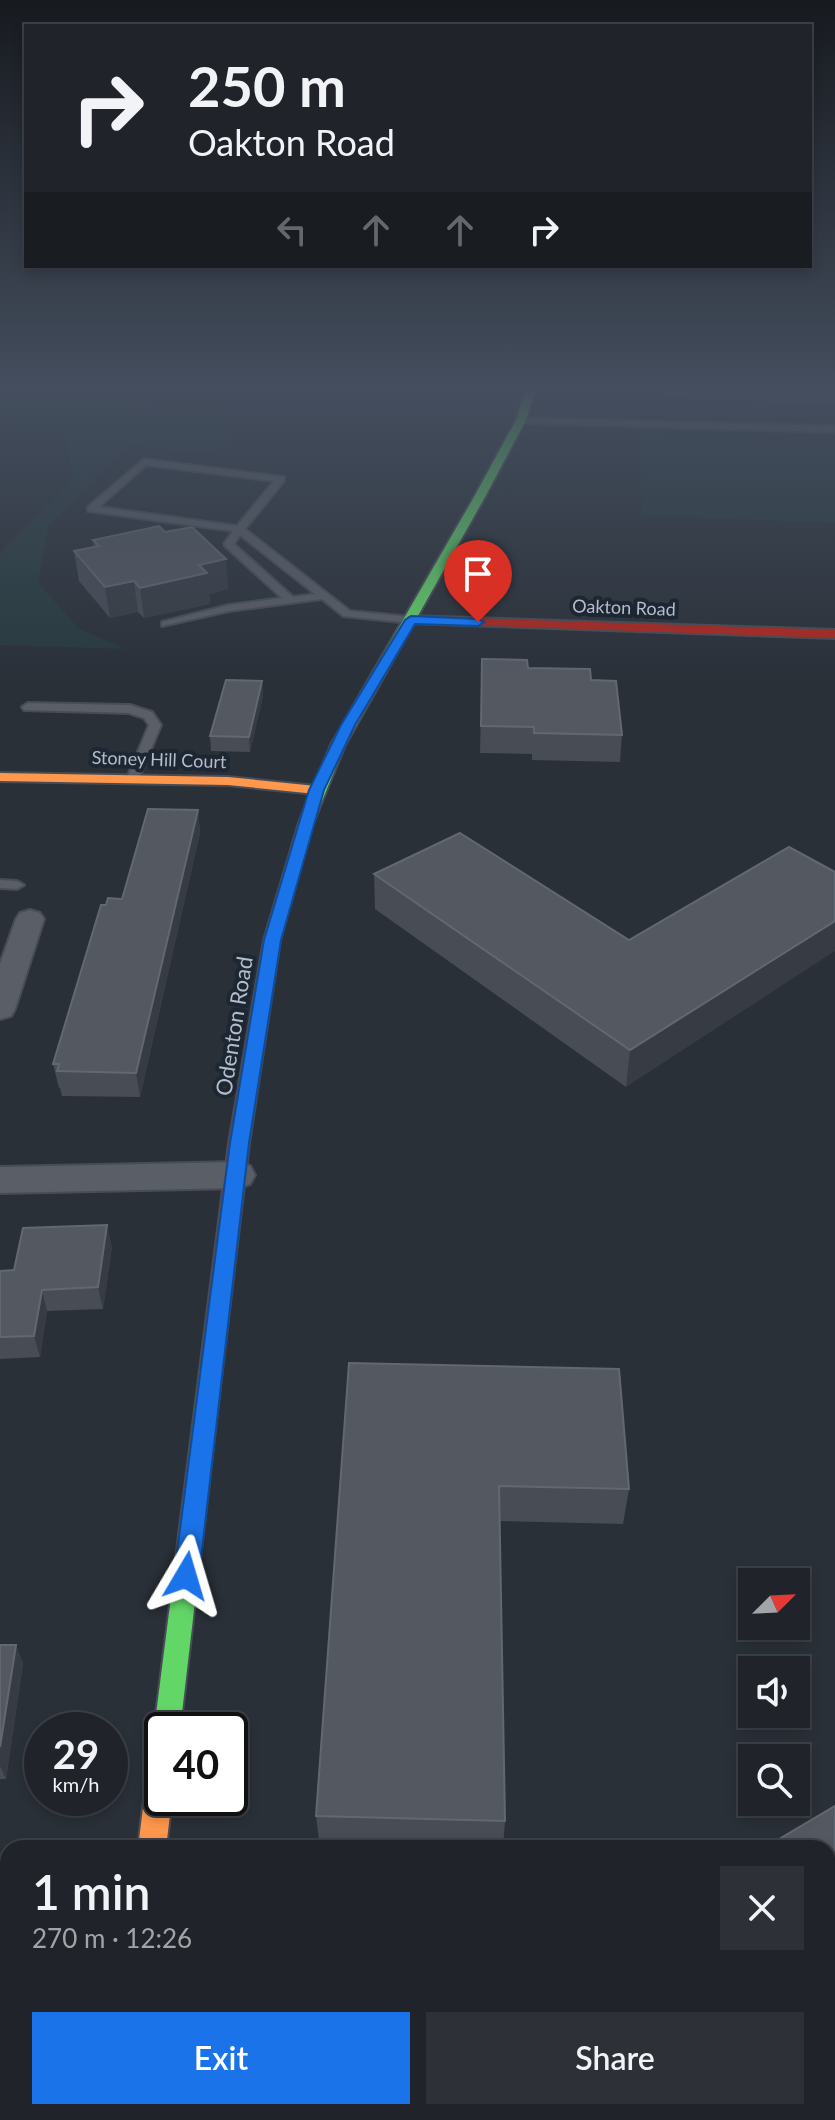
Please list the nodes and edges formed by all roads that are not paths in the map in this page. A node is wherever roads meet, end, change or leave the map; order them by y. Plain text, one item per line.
1 (118, 485) edge
2 (276, 485) edge
3 (485, 485) edge
4 (239, 529) junction
5 (323, 596) junction
6 (289, 599) junction
7 (411, 620) junction
8 (166, 624) dead end
9 (835, 634) edge
10 (28, 707) dead end
11 (0, 777) edge
12 (133, 778) junction
13 (316, 790) junction
14 (0, 884) edge
15 (17, 885) dead end
16 (30, 919) dead end
17 (0, 1009) edge
18 (238, 1175) junction
19 (0, 1180) edge
20 (169, 1712) edge
21 (156, 1816) edge
22 (153, 1840) edge

1 - 4 lane
2 - 4 lane
3 - 7 street, Odenton Road
4 - 5 lane
4 - 6 lane
5 - 6 lane
5 - 7 lane
6 - 8 lane
7 - 9 street, Oakton Road
7 - 13 street, Odenton Road
10 - 12 lane
11 - 12 street, Stoney Hill Court
12 - 13 street, Stoney Hill Court
13 - 18 street, Odenton Road
14 - 15 lane
16 - 17 street
18 - 19 street
18 - 20 street, Odenton Road
21 - 22 street

